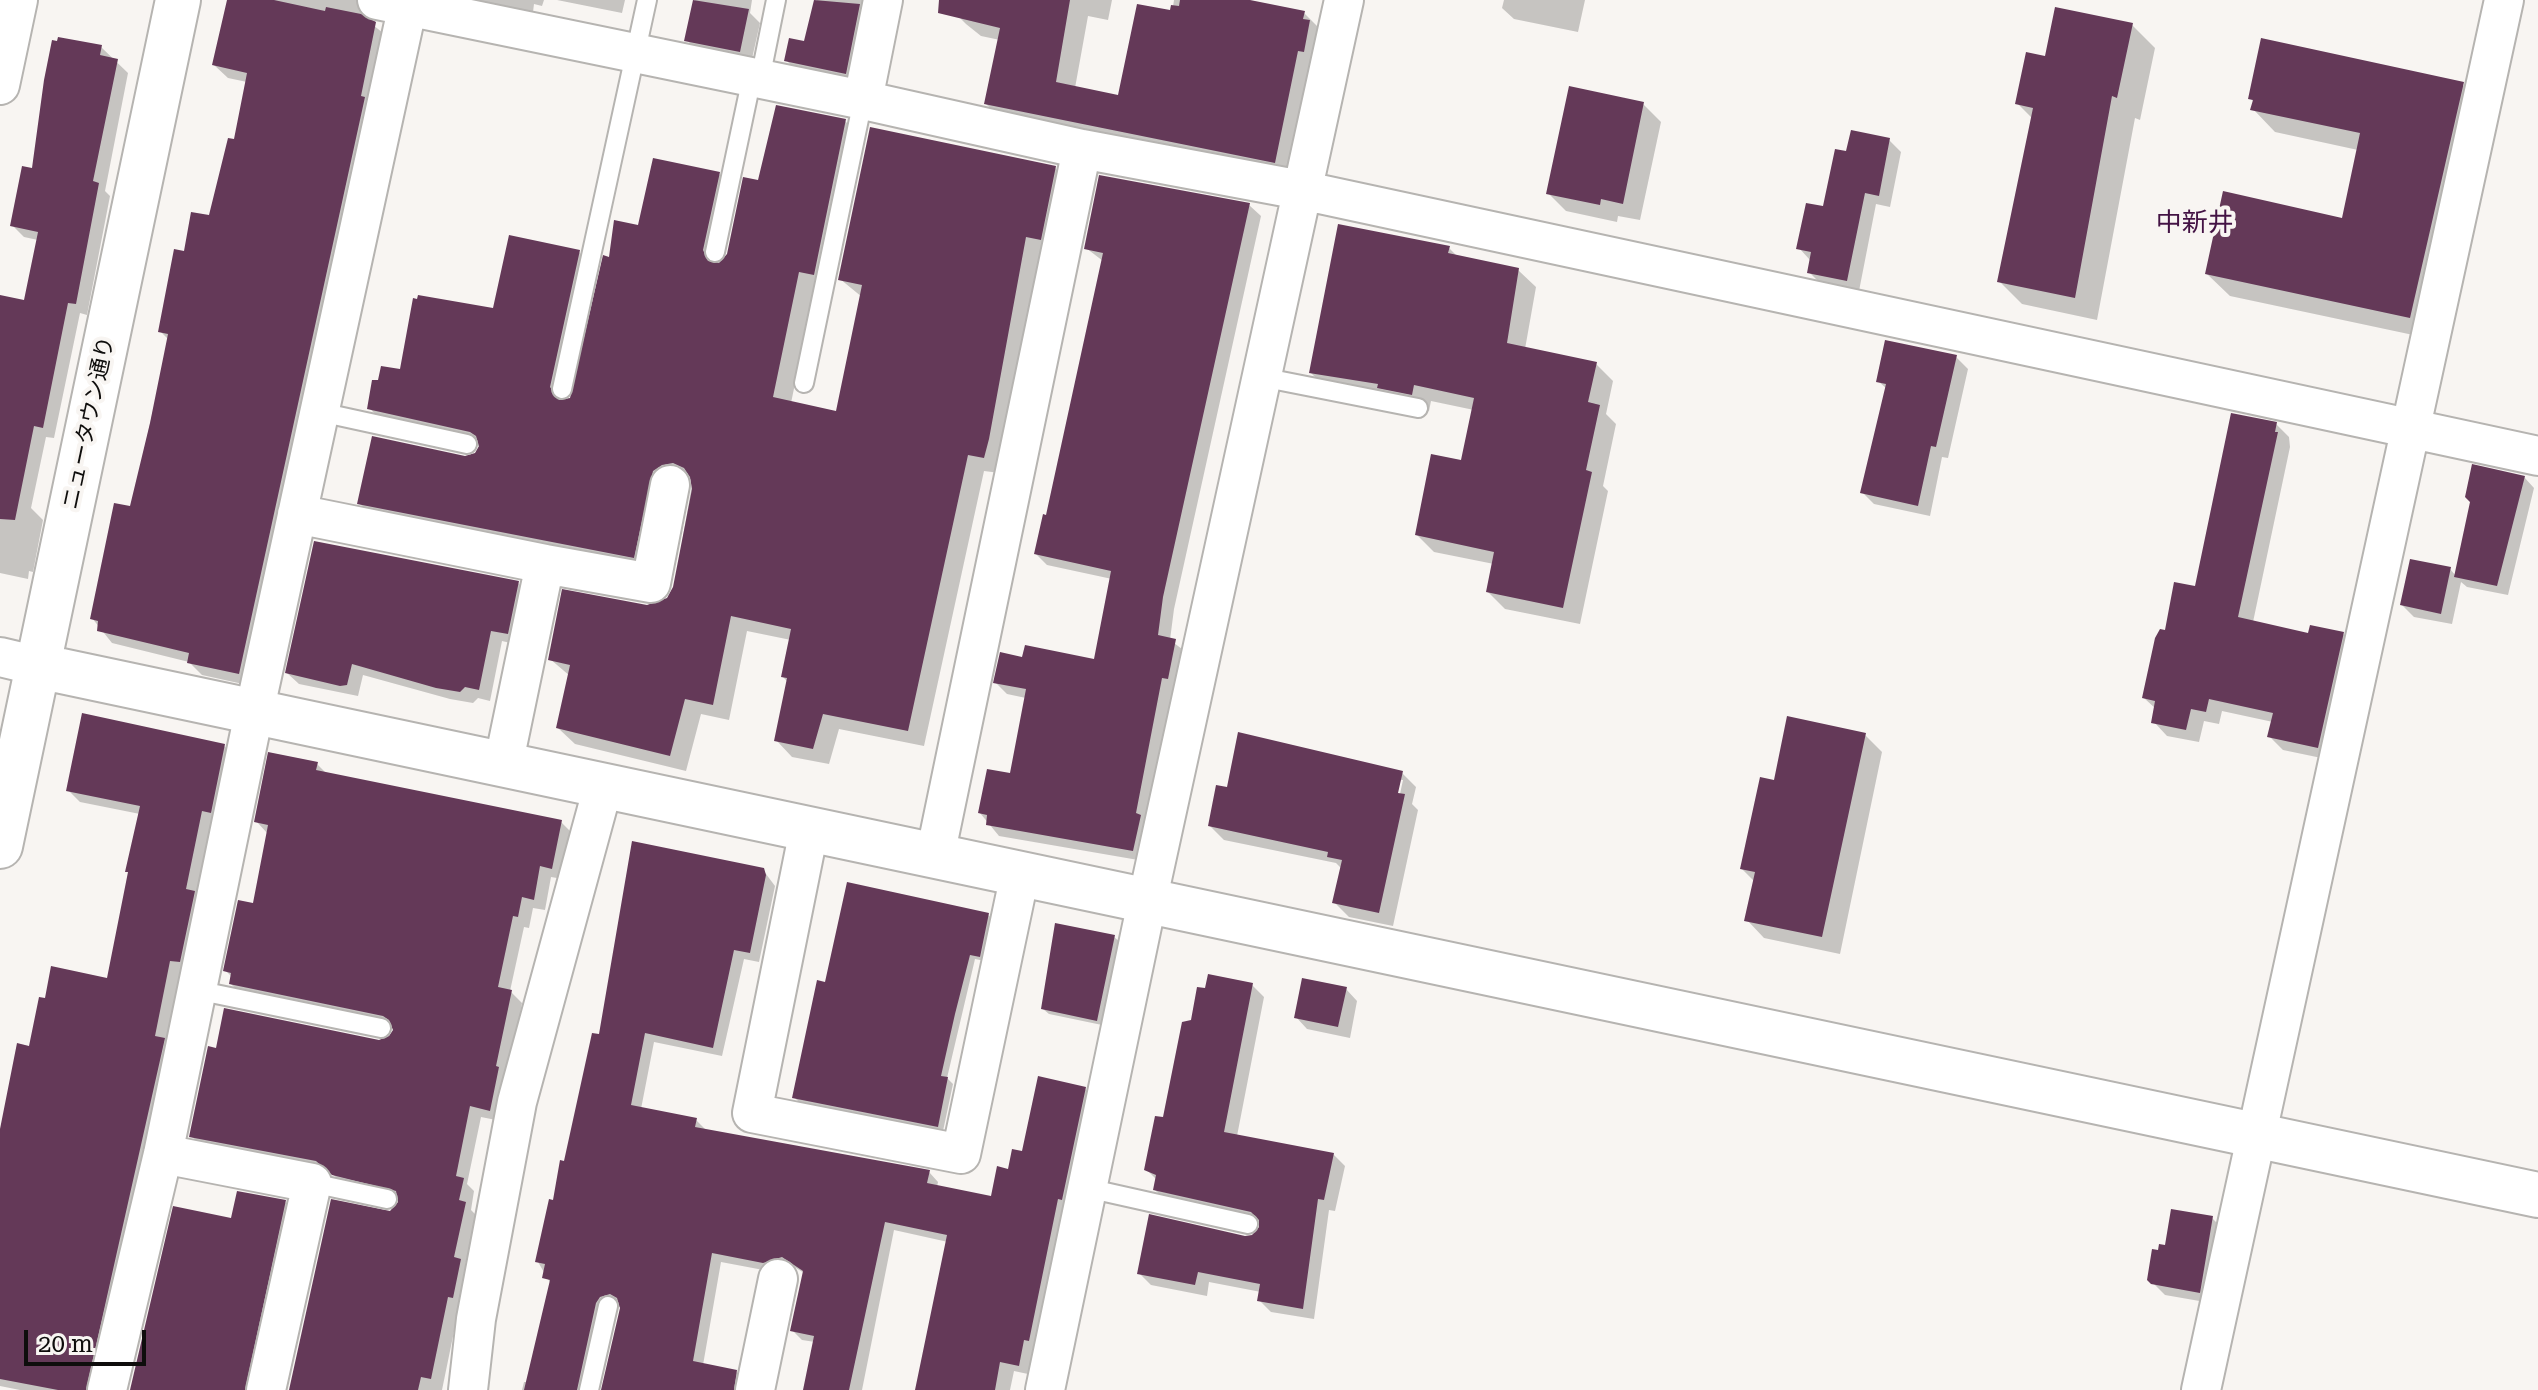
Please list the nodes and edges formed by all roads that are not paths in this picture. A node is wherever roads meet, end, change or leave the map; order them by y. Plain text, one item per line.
1 (18, 0) edge
2 (178, 0) edge
3 (647, 0) edge
4 (776, 0) edge
5 (883, 0) edge
6 (2504, 0) edge
7 (1336, 1) edge
8 (398, 2) edge
9 (635, 54) junction
10 (756, 78) junction
11 (0, 85) edge
12 (863, 100) junction
13 (1082, 149) junction
14 (1301, 190) junction
15 (715, 252) dead end
16 (1261, 377) junction
17 (804, 383) dead end
18 (562, 389) dead end
19 (1418, 408) dead end
20 (320, 412) junction
21 (2410, 430) junction
22 (467, 444) dead end
23 (2538, 456) edge
24 (670, 485) dead end
25 (297, 514) junction
26 (545, 564) junction
27 (19, 662) edge
28 (254, 713) junction
29 (503, 766) junction
30 (603, 787) junction
31 (809, 830) junction
32 (0, 846) edge
33 (935, 856) junction
34 (1020, 874) junction
35 (1147, 902) junction
36 (196, 990) junction
37 (381, 1028) dead end
38 (2256, 1136) junction
39 (163, 1154) junction
40 (312, 1183) junction
41 (1087, 1188) junction
42 (2538, 1195) edge
43 (387, 1199) dead end
44 (1248, 1224) dead end
45 (778, 1279) dead end
46 (608, 1306) dead end
47 (107, 1390) edge
48 (266, 1390) edge
49 (468, 1390) edge
50 (589, 1390) edge
51 (755, 1390) edge
52 (1045, 1390) edge
53 (2201, 1390) edge

1 - 11 street
2 - 27 street, ニュータウン通り
3 - 9 lane
4 - 10 lane
5 - 12 street
6 - 21 street
7 - 14 street
8 - 9 street
8 - 20 street
9 - 10 street
9 - 18 lane
10 - 12 street
10 - 15 lane
12 - 13 street
12 - 17 lane
13 - 14 street
13 - 33 street
14 - 16 street
14 - 21 street
16 - 19 lane
16 - 35 street
20 - 22 lane
20 - 25 street
21 - 23 street
21 - 38 street
24 - 26 street
25 - 26 street
25 - 28 street
26 - 29 street
27 - 28 street
27 - 32 street, ニュータウン通り
28 - 29 street
28 - 36 street
29 - 30 street
30 - 31 street
30 - 49 street
31 - 33 street
31 - 34 street
33 - 34 street
34 - 35 street
35 - 38 street
35 - 41 street
36 - 37 lane
36 - 39 street
38 - 42 street
38 - 53 street
39 - 40 street
39 - 47 street
40 - 43 lane
40 - 48 street
41 - 44 lane
41 - 52 street
45 - 51 street
46 - 50 lane

